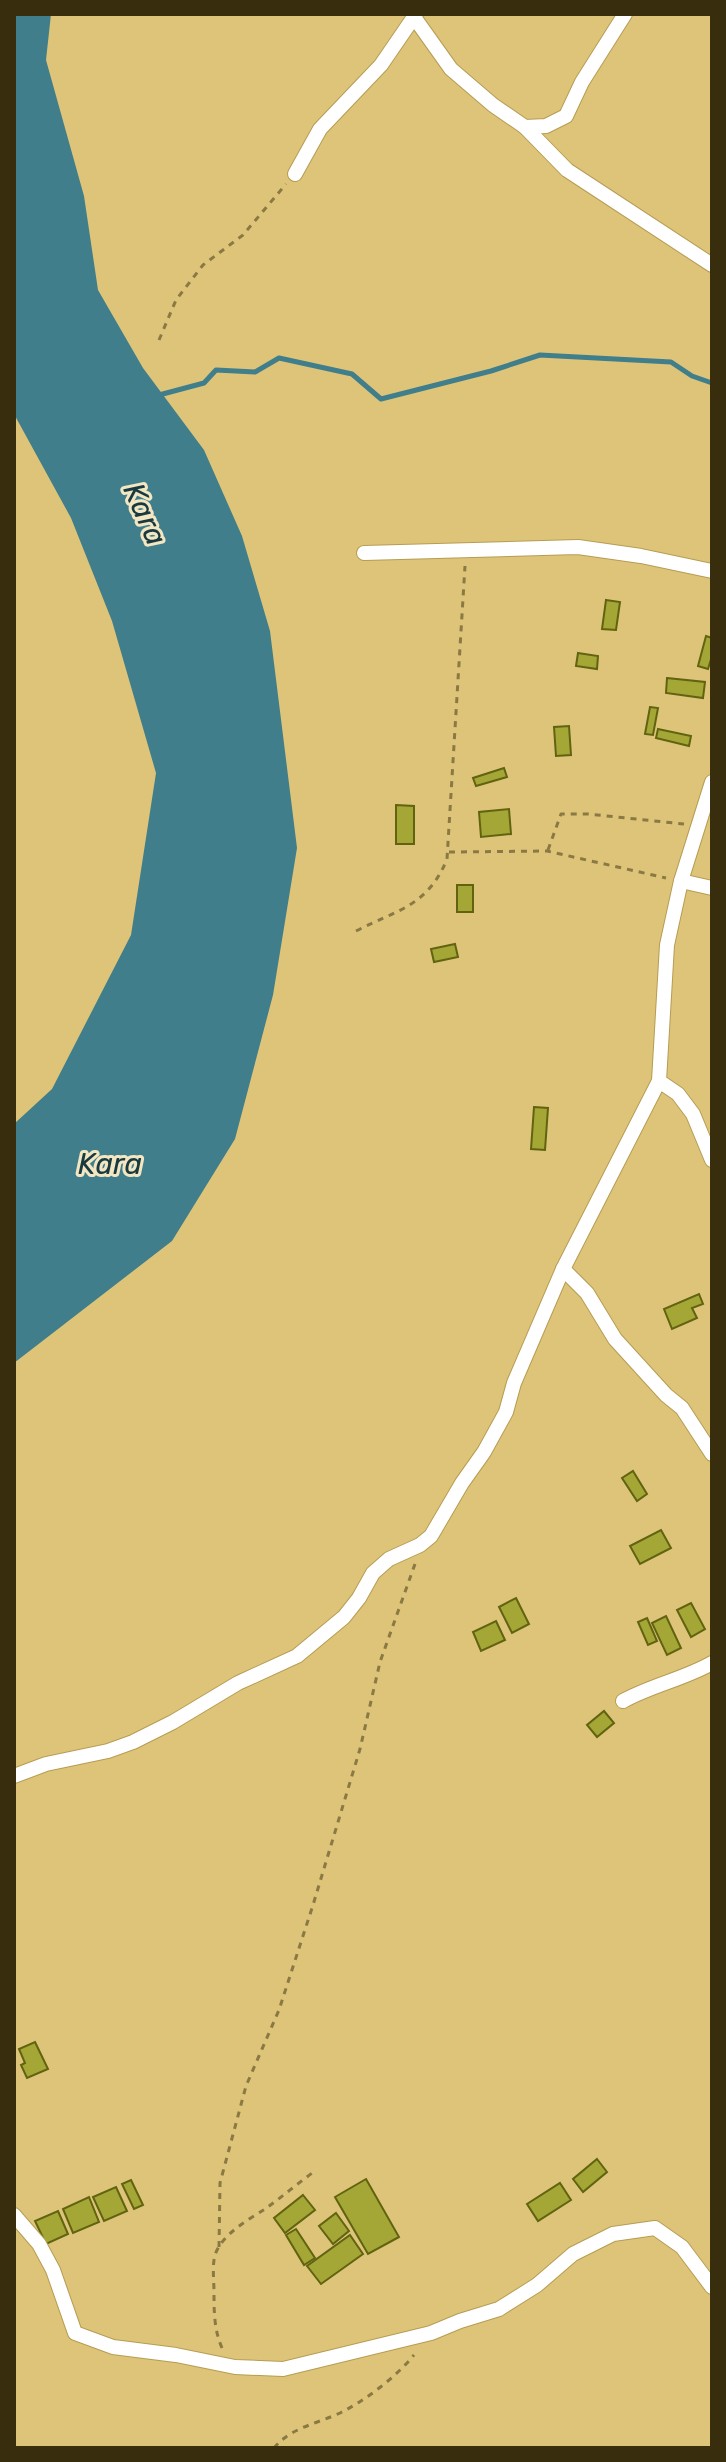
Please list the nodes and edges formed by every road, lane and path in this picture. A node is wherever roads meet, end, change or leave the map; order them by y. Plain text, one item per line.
1 (625, 14) edge
2 (415, 16) edge
3 (525, 127) junction
4 (295, 174) joint
5 (712, 265) edge
6 (159, 340) dead end
7 (466, 550) junction
8 (364, 553) dead end
9 (712, 571) edge
10 (712, 782) edge
11 (699, 825) junction
12 (547, 851) junction
13 (449, 852) junction
14 (681, 881) junction
15 (712, 888) edge
16 (356, 931) dead end
17 (659, 1081) junction
18 (712, 1160) edge
19 (563, 1269) junction
20 (712, 1454) edge
21 (420, 1545) junction
22 (712, 1663) edge
23 (623, 1701) dead end
24 (14, 1776) edge
25 (315, 2171) dead end
26 (14, 2215) edge
27 (219, 2247) junction
28 (712, 2287) edge
29 (431, 2333) junction
30 (235, 2367) junction
31 (274, 2448) edge

1 - 3 street
2 - 3 street
2 - 4 street
3 - 5 street
4 - 6 path
7 - 8 street
7 - 9 street
7 - 13 path
10 - 11 street
11 - 12 path
11 - 14 street
12 - 13 path
12 - 14 path
13 - 16 path
14 - 15 street
14 - 17 street
17 - 18 street
17 - 19 street
19 - 20 street
19 - 21 street
21 - 24 street
21 - 27 path
22 - 23 street
25 - 27 path
26 - 30 street
27 - 30 path
28 - 29 street
29 - 30 street
29 - 31 path

